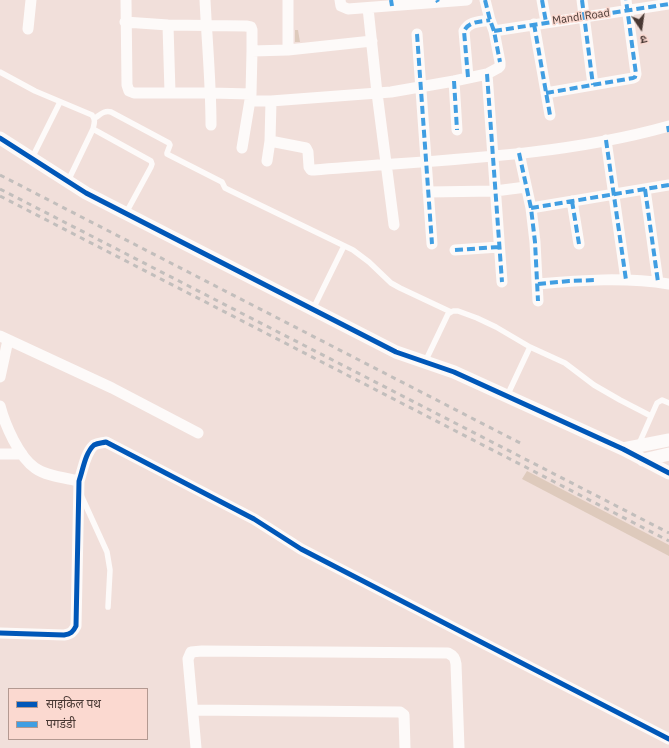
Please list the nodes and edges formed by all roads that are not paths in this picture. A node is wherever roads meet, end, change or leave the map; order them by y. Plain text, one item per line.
1 (31, 0) edge
2 (126, 0) edge
3 (205, 0) edge
4 (288, 0) edge
5 (340, 0) edge
6 (467, 0) edge
7 (485, 0) edge
8 (542, 0) edge
9 (582, 0) edge
10 (437, 1) edge
11 (391, 3) edge
12 (669, 4) edge
13 (627, 5) edge
14 (368, 8) junction
15 (585, 17) junction
16 (125, 22) junction
17 (546, 22) junction
18 (534, 24) junction
19 (168, 25) junction
20 (206, 26) junction
21 (492, 26) junction
22 (28, 29) dead end
23 (417, 34) dead end
24 (372, 41) junction
25 (288, 50) junction
26 (252, 51) junction
27 (0, 72) edge
28 (486, 74) junction
29 (468, 77) junction
30 (454, 81) junction
31 (593, 84) junction
32 (421, 87) junction
33 (170, 92) junction
34 (211, 92) junction
35 (377, 93) junction
36 (546, 93) junction
37 (250, 98) junction
38 (272, 101) junction
39 (60, 102) junction
40 (550, 115) dead end
41 (94, 118) junction
42 (211, 124) dead end
43 (669, 128) edge
44 (93, 129) junction
45 (457, 130) dead end
46 (0, 138) edge
47 (606, 140) junction
48 (270, 141) junction
49 (242, 148) dead end
50 (518, 154) junction
51 (493, 156) junction
52 (32, 158) junction
53 (267, 161) dead end
54 (426, 162) junction
55 (387, 164) junction
56 (68, 181) junction
57 (669, 185) edge
58 (526, 187) junction
59 (645, 189) junction
60 (495, 191) junction
61 (428, 192) junction
62 (614, 194) junction
63 (572, 201) junction
64 (531, 208) junction
65 (126, 214) junction
66 (394, 225) dead end
67 (432, 244) dead end
68 (579, 244) dead end
69 (344, 246) junction
70 (499, 247) junction
71 (455, 250) dead end
72 (626, 280) junction
73 (502, 282) dead end
74 (664, 283) edge
75 (538, 284) junction
76 (538, 301) dead end
77 (313, 310) junction
78 (450, 312) junction
79 (4, 338) edge
80 (530, 346) junction
81 (425, 362) junction
82 (0, 377) edge
83 (507, 396) junction
84 (669, 403) edge
85 (0, 406) edge
86 (651, 416) junction
87 (198, 433) dead end
88 (669, 440) edge
89 (638, 446) junction
90 (624, 449) junction
91 (0, 454) edge
92 (22, 454) junction
93 (669, 454) edge
94 (643, 460) junction
95 (669, 473) edge
96 (79, 486) junction
97 (108, 607) dead end
98 (0, 634) edge
99 (192, 710) junction
100 (669, 740) edge
101 (196, 748) edge
102 (406, 748) edge
103 (459, 748) edge

1 - 22 street
2 - 16 street
3 - 20 street
4 - 25 street
5 - 14 street
6 - 10 street
7 - 21 street
8 - 17 street
9 - 15 street
10 - 11 street
11 - 14 street
12 - 13 street, Mandi Road
13 - 15 street, Mandi Road
13 - 31 street
14 - 24 street
15 - 17 street, Mandi Road
15 - 31 street
16 - 19 street
16 - 33 street
17 - 18 street, Mandi Road
18 - 21 street, Mandi Road
18 - 36 street
19 - 20 street
19 - 33 street
20 - 26 street
20 - 34 street
21 - 28 street
21 - 29 street, Mandi Road
23 - 32 street
24 - 25 street
24 - 35 street
25 - 26 street
26 - 37 street
27 - 39 lane
28 - 29 street
28 - 51 street
29 - 30 street
30 - 32 street
30 - 45 street
31 - 36 street
32 - 35 street
32 - 54 street
33 - 34 street
34 - 37 street
34 - 42 street
35 - 38 street
35 - 55 street
36 - 40 street
37 - 38 street
37 - 49 street
38 - 48 street
39 - 41 lane
39 - 52 lane
41 - 44 lane
41 - 69 lane
43 - 47 street
44 - 56 lane
44 - 65 lane
46 - 52 street
47 - 50 street
47 - 62 street
48 - 53 street
48 - 55 street
50 - 51 street
50 - 58 street
51 - 54 street
51 - 60 street
52 - 56 street
54 - 55 street
54 - 61 street
55 - 66 street
56 - 65 street
57 - 59 street
58 - 60 street
58 - 64 street
59 - 62 street
59 - 74 street
60 - 61 street
60 - 70 street
61 - 67 street
62 - 63 street
62 - 72 street
63 - 64 street
63 - 68 street
64 - 75 street
65 - 77 street
69 - 77 lane
69 - 78 lane
70 - 71 street
70 - 73 street
72 - 74 street
72 - 75 street
75 - 76 street
77 - 81 street
78 - 80 lane
78 - 81 lane
79 - 82 street
79 - 87 street
80 - 83 lane
80 - 86 lane
81 - 83 street
83 - 90 street
84 - 86 lane
85 - 92 street
86 - 89 lane
88 - 89 street
89 - 90 street
90 - 94 street
91 - 92 street
92 - 96 street
93 - 94 street
94 - 95 street
96 - 97 lane
96 - 98 street
96 - 100 street
99 - 101 street
99 - 102 street
99 - 103 street

